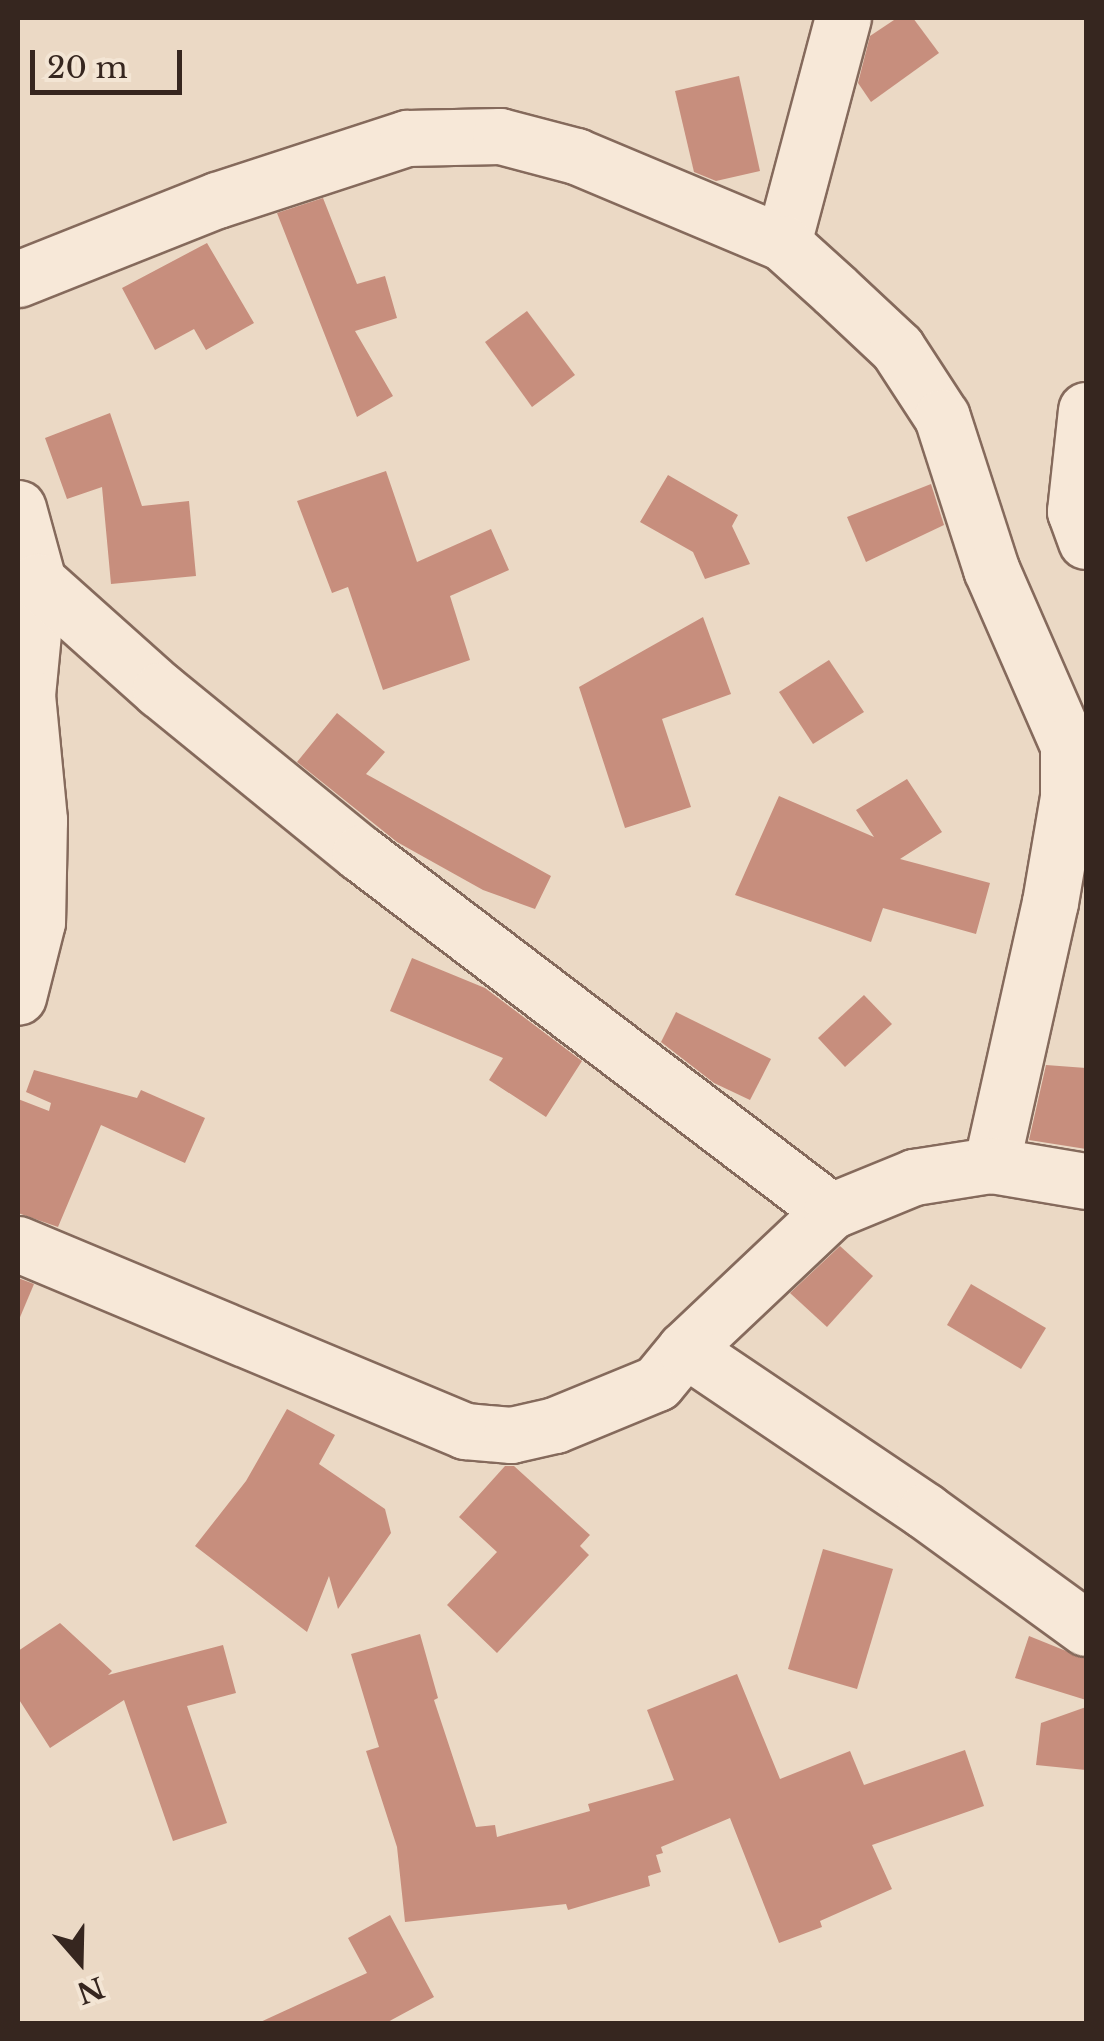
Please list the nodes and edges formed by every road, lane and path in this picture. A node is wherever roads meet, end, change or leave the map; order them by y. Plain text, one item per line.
1 (843, 18) edge
2 (782, 243) junction
3 (18, 279) edge
4 (1086, 410) edge
5 (18, 508) edge
6 (1086, 541) edge
7 (38, 581) junction
8 (1077, 738) edge
9 (1068, 902) edge
10 (18, 997) edge
11 (991, 1165) junction
12 (1086, 1180) edge
13 (831, 1211) junction
14 (18, 1244) edge
15 (685, 1349) junction
16 (1086, 1628) edge

1 - 2 street
2 - 3 street
2 - 8 street
4 - 6 street
5 - 7 street
7 - 10 street
7 - 13 street
8 - 9 street
9 - 11 street
11 - 12 street
11 - 13 street
13 - 15 street
14 - 15 street
15 - 16 street

